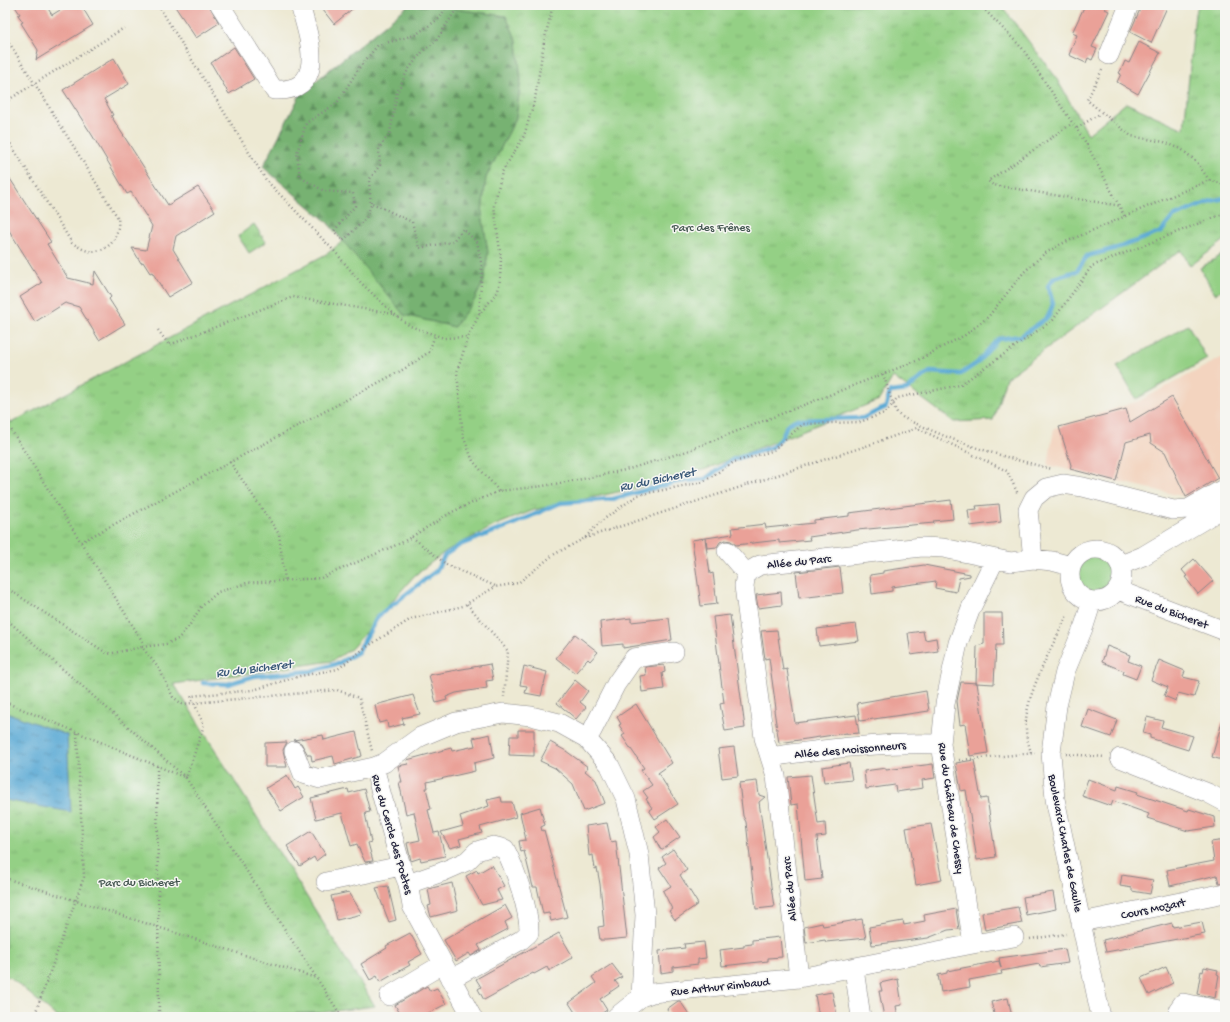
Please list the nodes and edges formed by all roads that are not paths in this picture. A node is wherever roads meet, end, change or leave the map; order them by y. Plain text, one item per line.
1 (220, 5) edge
2 (300, 5) edge
3 (1129, 5) edge
4 (1109, 55) road end
5 (1225, 488) edge
6 (1225, 507) edge
7 (727, 551) dead end
8 (995, 559) junction
9 (1033, 559) junction
10 (1121, 565) junction
11 (1072, 566) junction
12 (746, 573) junction
13 (1118, 590) junction
14 (1092, 601) junction
15 (1225, 632) edge
16 (674, 652) dead end
17 (586, 738) junction
18 (294, 751) dead end
19 (943, 753) junction
20 (776, 756) junction
21 (1120, 758) road end
22 (374, 768) junction
23 (1225, 802) edge
24 (401, 866) junction
25 (326, 882) dead end
26 (408, 884) junction
27 (1225, 893) edge
28 (1082, 927) junction
29 (1014, 937) road end
30 (973, 944) junction
31 (854, 969) junction
32 (447, 971) junction
33 (799, 978) junction
34 (389, 996) dead end
35 (639, 1006) edge
36 (1178, 1010) dead end
37 (1225, 1011) edge
38 (472, 1017) edge
39 (616, 1017) edge
40 (861, 1017) edge
41 (1101, 1017) edge

1 - 2 street
3 - 4 street
5 - 9 street
6 - 10 street
7 - 12 street
8 - 9 street, Allée du Parc
8 - 12 street, Allée du Parc
8 - 19 street, Rue du Château de Chessy
9 - 11 street, Allée du Parc
10 - 11 street
10 - 13 street
11 - 14 street
12 - 20 street, Allée du Parc
13 - 14 street
13 - 15 street, Rue du Bicheret
14 - 28 street, Boulevard Charles de Gaulle
16 - 17 street
17 - 22 street, Rue du Cercle des Poètes
17 - 35 street, Rue du Cercle des Poètes
18 - 22 street
19 - 20 street, Allée des Moissonneurs
19 - 30 street, Rue du Château de Chessy
20 - 33 street, Allée du Parc
21 - 23 street
22 - 24 street, Rue du Cercle des Poètes
24 - 25 street
24 - 26 street, Rue du Cercle des Poètes
26 - 32 street, Rue du Cercle des Poètes
26 - 32 street
27 - 28 street, Cours Mozart
28 - 41 street, Boulevard Charles de Gaulle
29 - 30 street
30 - 31 street
31 - 33 street, Rue Arthur Rimbaud
31 - 40 street
32 - 34 street
32 - 38 street, Rue du Cercle des Poètes
33 - 35 street, Rue Arthur Rimbaud
35 - 39 street
36 - 37 street

